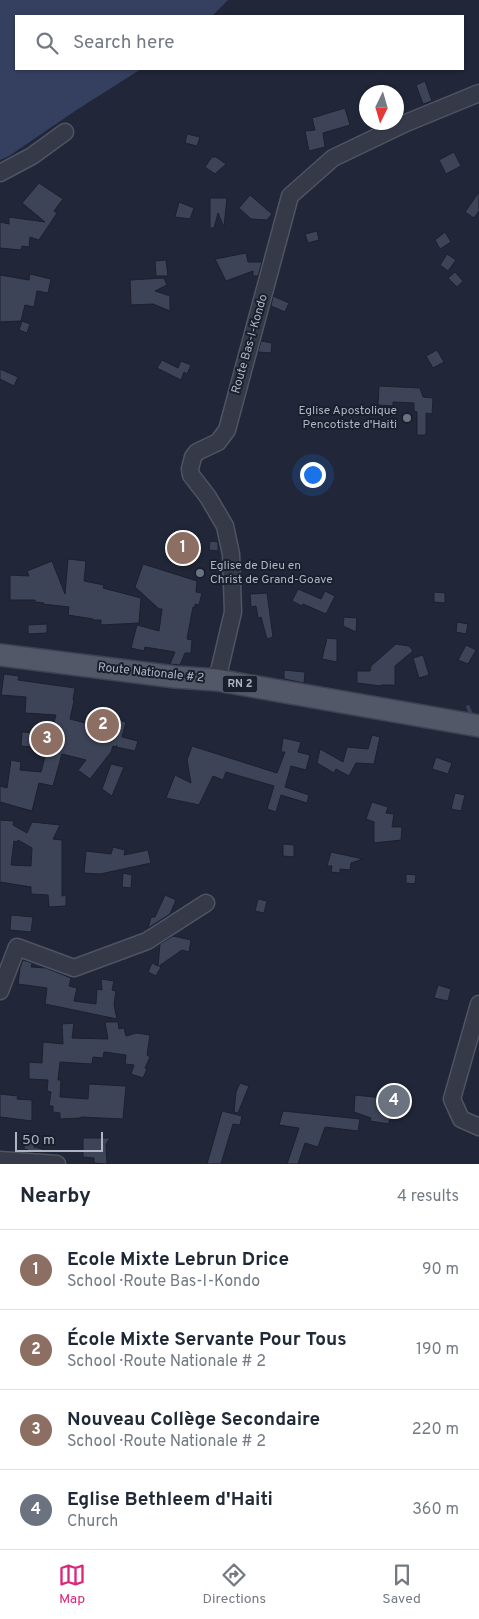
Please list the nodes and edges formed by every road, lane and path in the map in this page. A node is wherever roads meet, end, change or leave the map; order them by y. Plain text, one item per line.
1 (479, 93) edge
2 (65, 132) dead end
3 (0, 173) edge
4 (0, 655) edge
5 (217, 680) junction
6 (479, 726) edge
7 (206, 903) dead end
8 (0, 991) edge
9 (479, 1004) edge
10 (479, 1127) edge
11 (0, 1160) edge
12 (57, 1164) edge

1 - 5 street, Route Bas-I-Kondo
2 - 3 street
4 - 5 main road, Route Nationale # 2 / RN 2
5 - 6 main road, Route Nationale # 2 / RN 2
7 - 8 street
9 - 10 street
11 - 12 street

